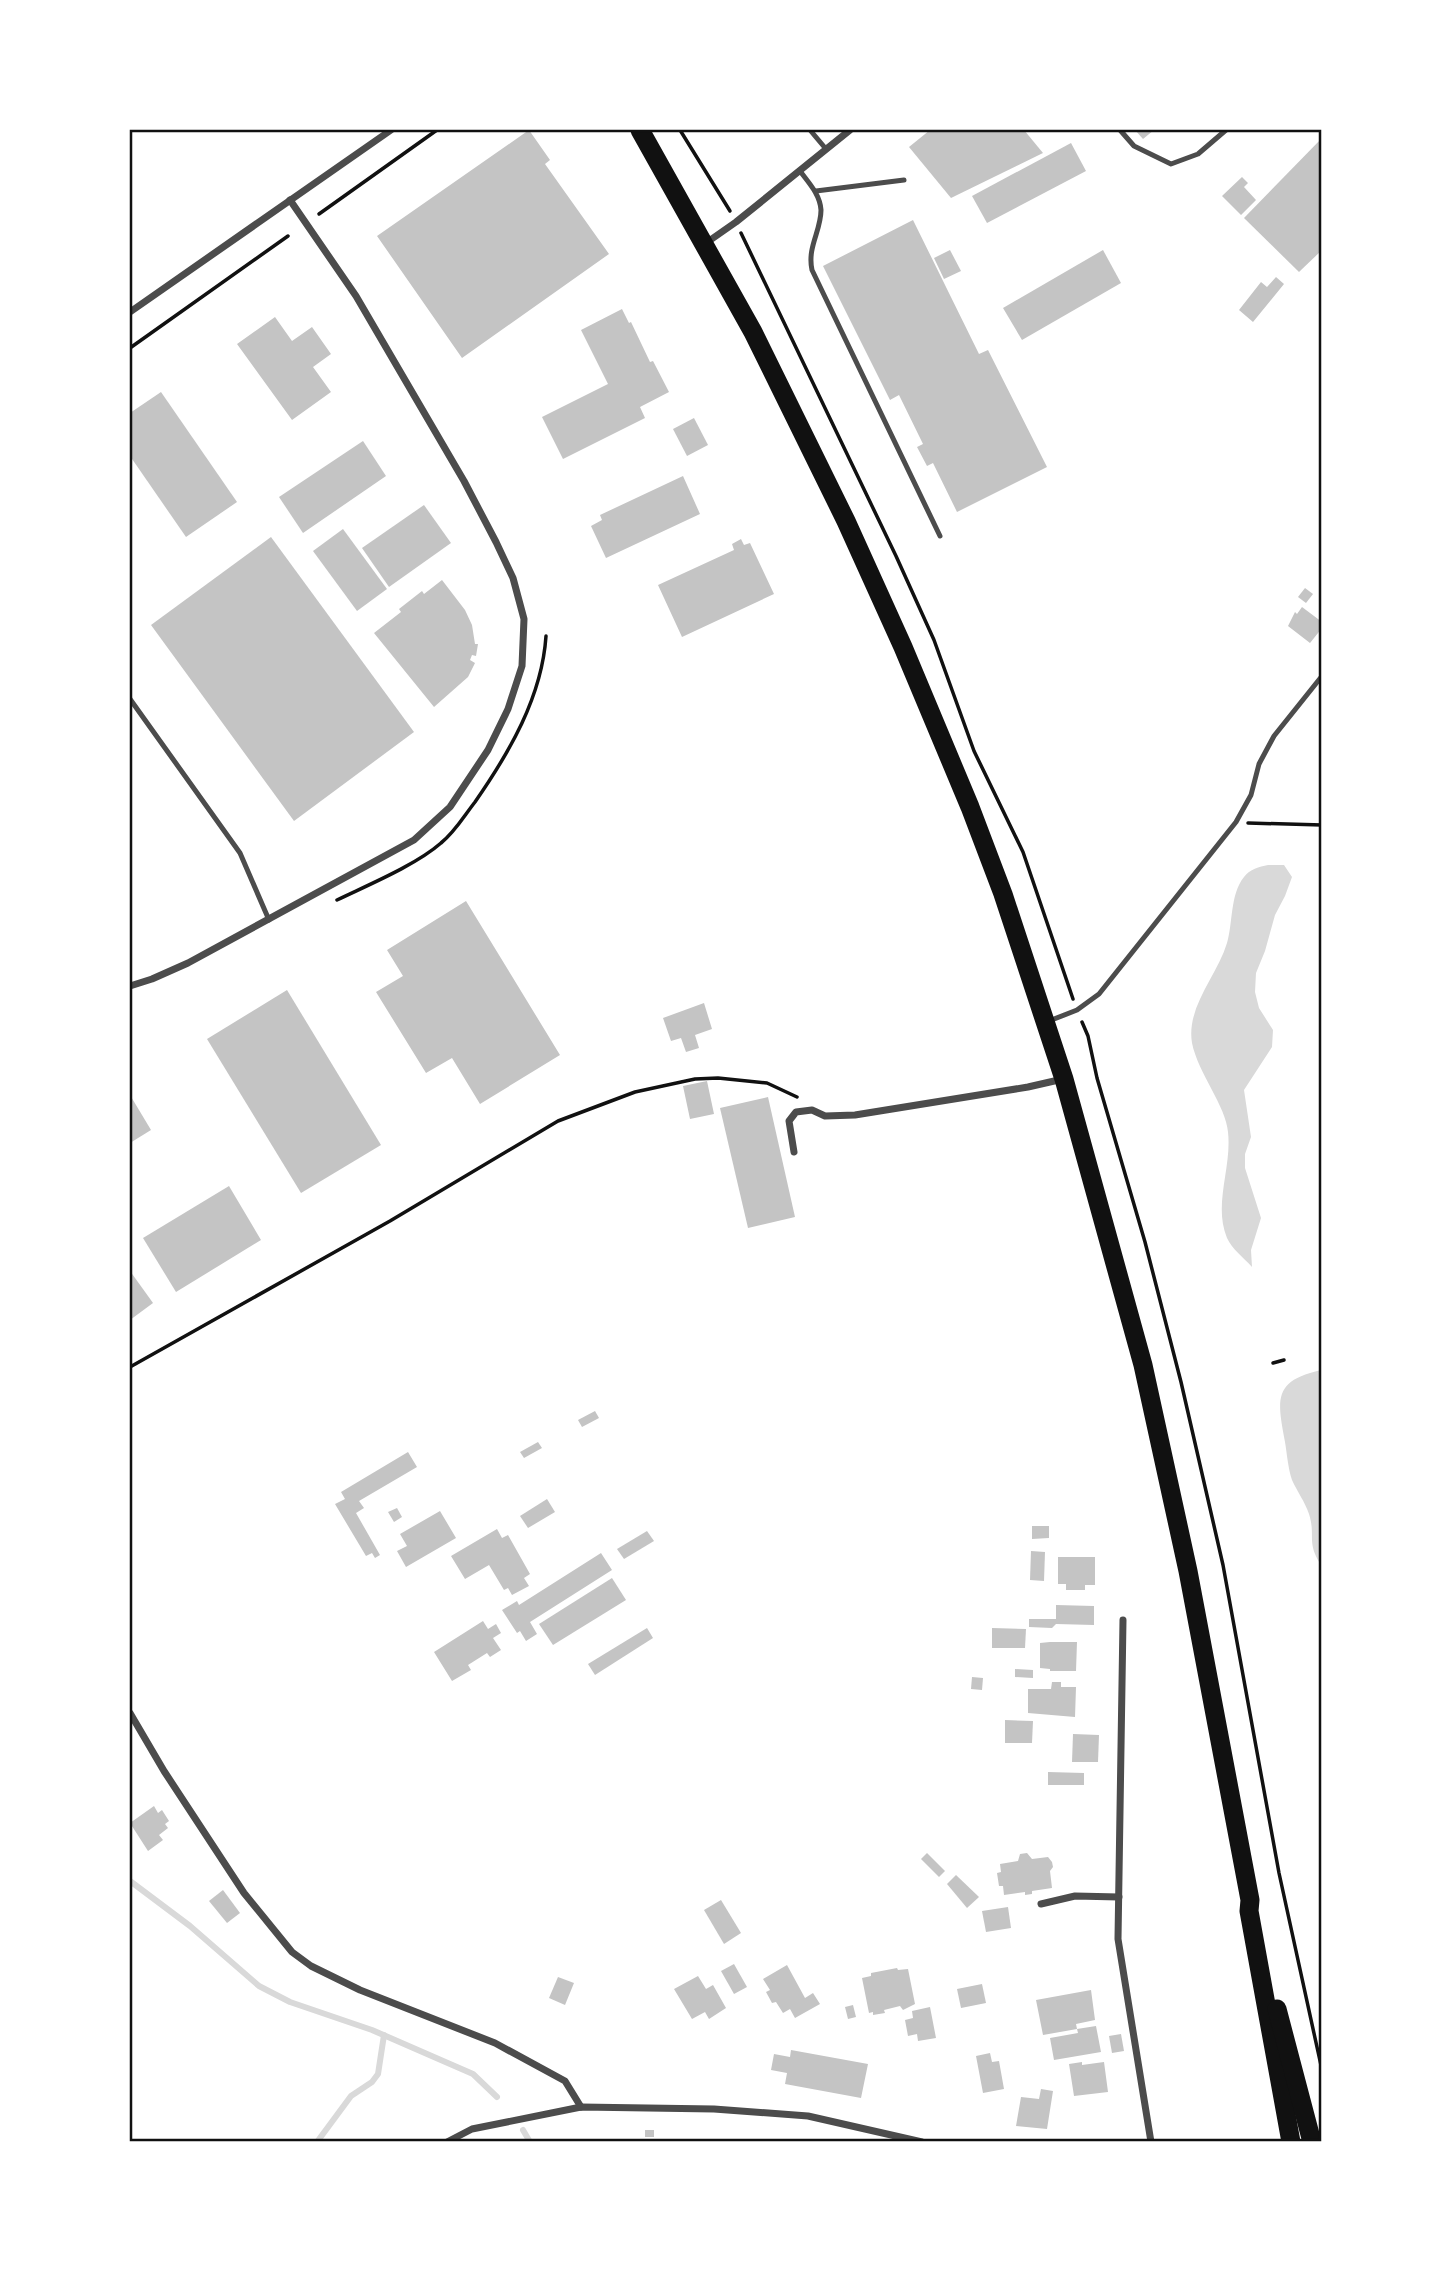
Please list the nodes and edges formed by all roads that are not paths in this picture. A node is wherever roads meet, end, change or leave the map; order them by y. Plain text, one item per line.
1 (391, 130) edge
2 (640, 130) edge
3 (810, 130) edge
4 (850, 130) edge
5 (1120, 130) edge
6 (1226, 130) edge
7 (826, 149) junction
8 (800, 171) junction
9 (904, 180) dead end
10 (816, 191) junction
11 (290, 200) junction
12 (705, 243) junction
13 (130, 312) edge
14 (940, 536) dead end
15 (1321, 676) edge
16 (130, 699) edge
17 (269, 919) junction
18 (130, 986) edge
19 (1046, 1022) junction
20 (1064, 1079) junction
21 (794, 1152) dead end
22 (1124, 1620) dead end
23 (130, 1713) edge
24 (1119, 1897) junction
25 (1250, 1900) junction
26 (1041, 1904) dead end
27 (581, 2107) junction
28 (447, 2141) edge
29 (922, 2141) edge
30 (1151, 2141) edge
31 (1291, 2141) edge
32 (1312, 2141) edge

1 - 11 street
2 - 12 highway
3 - 7 lane
4 - 7 street
5 - 6 lane
7 - 8 street
8 - 10 lane
8 - 12 street
9 - 10 lane
10 - 14 lane
11 - 13 street
11 - 17 street
12 - 19 highway
15 - 19 lane
16 - 17 lane
17 - 18 street
19 - 20 highway
20 - 21 street
20 - 25 highway
22 - 24 street
23 - 27 street
24 - 26 street
24 - 30 street
25 - 31 highway
25 - 32 highway
27 - 28 street
27 - 29 street

